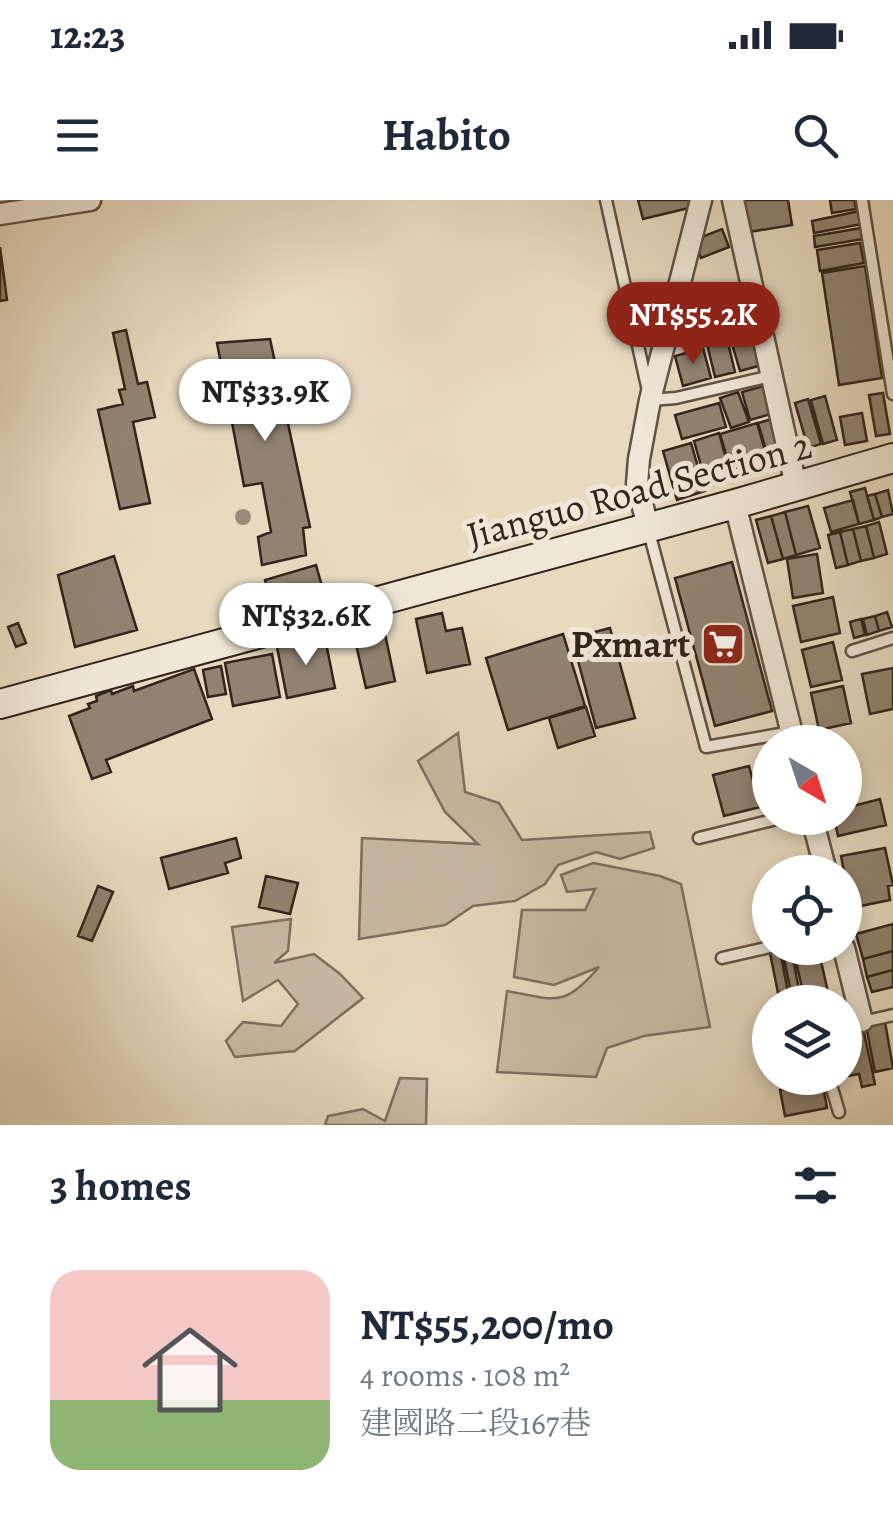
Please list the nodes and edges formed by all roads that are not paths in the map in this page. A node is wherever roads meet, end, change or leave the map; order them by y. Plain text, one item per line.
1 (90, 200) edge
2 (606, 200) edge
3 (701, 200) edge
4 (733, 200) edge
5 (862, 200) edge
6 (0, 214) edge
7 (774, 375) junction
8 (893, 394) edge
9 (650, 400) junction
10 (893, 458) edge
11 (796, 486) junction
12 (736, 504) junction
13 (648, 527) junction
14 (893, 638) edge
15 (852, 651) dead end
16 (0, 704) edge
17 (789, 725) edge
18 (752, 742) edge
19 (752, 825) edge
20 (698, 838) dead end
21 (752, 951) edge
22 (722, 958) dead end
23 (893, 1015) edge
24 (862, 1022) edge
25 (834, 1095) edge
26 (839, 1112) dead end

1 - 6 street
2 - 9 lane
3 - 9 street
4 - 7 street
5 - 8 lane
7 - 9 lane
7 - 11 street
9 - 13 street
10 - 11 street, Jianguo Road Section 2
11 - 12 street, Jianguo Road Section 2
12 - 13 street, Jianguo Road Section 2
12 - 17 street
13 - 16 street, Jianguo Road Section 2
13 - 18 lane
14 - 15 lane
19 - 20 lane
21 - 22 lane
23 - 24 lane
25 - 26 lane

